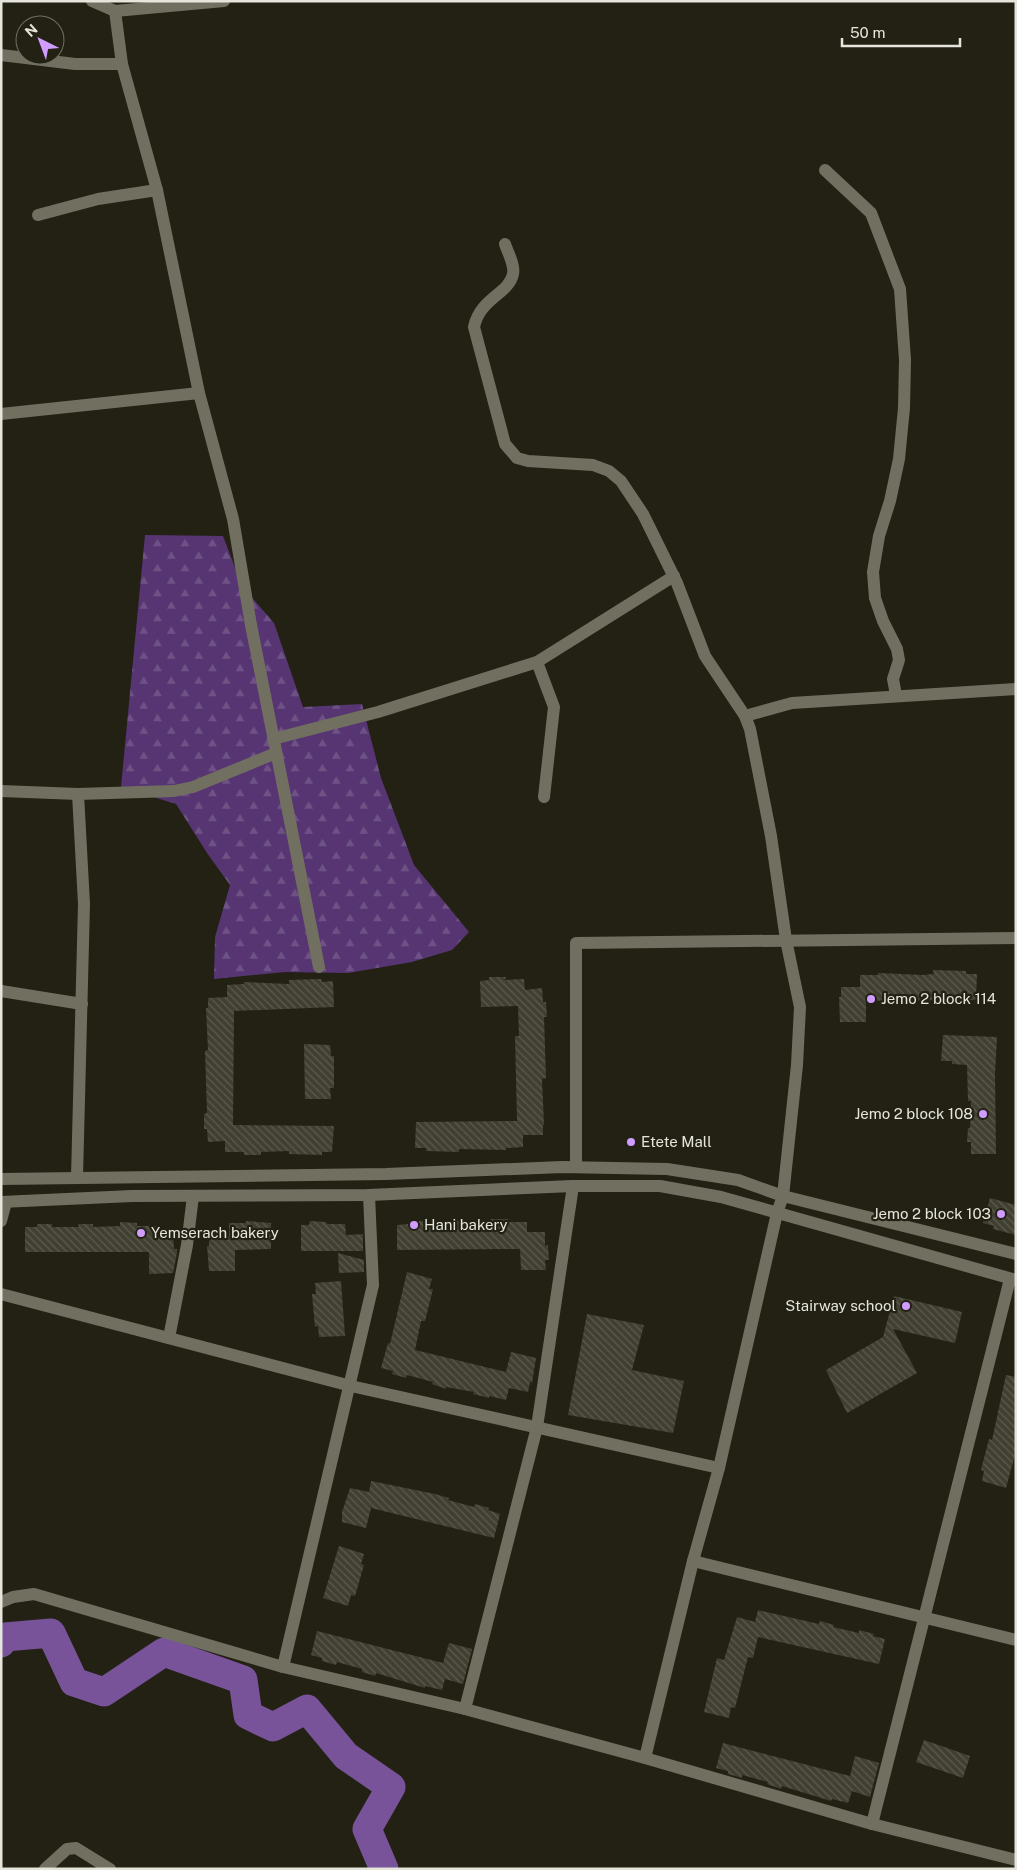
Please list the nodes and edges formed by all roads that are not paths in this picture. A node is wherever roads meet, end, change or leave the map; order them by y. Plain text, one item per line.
1 (92, 1) edge
2 (224, 1) edge
3 (115, 11) junction
4 (1, 56) edge
5 (122, 64) junction
6 (825, 170) dead end
7 (156, 190) junction
8 (38, 215) dead end
9 (505, 244) dead end
10 (199, 393) junction
11 (1, 414) edge
12 (674, 576) junction
13 (537, 662) junction
14 (1016, 689) edge
15 (896, 695) junction
16 (745, 716) junction
17 (273, 739) junction
18 (276, 753) junction
19 (1, 791) edge
20 (78, 794) junction
21 (544, 797) dead end
22 (1016, 938) edge
23 (786, 940) junction
24 (319, 967) dead end
25 (1, 991) edge
26 (82, 1004) junction
27 (576, 1167) junction
28 (77, 1177) junction
29 (133, 1177) junction
30 (1, 1179) edge
31 (573, 1186) junction
32 (369, 1195) junction
33 (132, 1196) junction
34 (193, 1196) junction
35 (783, 1196) junction
36 (3, 1202) edge
37 (777, 1213) junction
38 (1, 1221) edge
39 (1016, 1254) edge
40 (1013, 1280) edge
41 (1, 1294) edge
42 (169, 1338) junction
43 (350, 1386) junction
44 (537, 1427) junction
45 (719, 1468) junction
46 (693, 1561) junction
47 (1, 1602) edge
48 (922, 1618) junction
49 (1016, 1640) edge
50 (283, 1667) junction
51 (465, 1709) junction
52 (645, 1758) junction
53 (872, 1824) junction
54 (1016, 1860) edge
55 (45, 1869) edge
56 (110, 1869) edge

1 - 3 street
2 - 3 street
3 - 5 street
4 - 5 street
5 - 7 street
6 - 15 street
7 - 8 street
7 - 10 street
9 - 12 street
10 - 11 street
10 - 17 street
12 - 13 street
12 - 16 street
13 - 17 street
13 - 21 street
14 - 15 street
15 - 16 street
16 - 23 street
17 - 18 street
18 - 20 street
18 - 24 street
19 - 20 street
20 - 26 street
22 - 23 street
23 - 27 street
23 - 35 street
25 - 26 street
26 - 28 street
27 - 29 street
27 - 35 street
28 - 29 street
28 - 30 street
29 - 33 street
31 - 32 street
31 - 37 street
31 - 44 street
32 - 34 street
32 - 43 street
33 - 34 street
33 - 36 street
34 - 42 street
35 - 37 street
35 - 39 street
36 - 38 street
37 - 40 street
37 - 45 street
40 - 48 street
41 - 42 street
42 - 43 street
43 - 44 street
43 - 50 street
44 - 45 street
44 - 51 street
45 - 46 street
46 - 48 street
46 - 52 street
47 - 50 street
48 - 49 street
48 - 53 street
50 - 51 street
51 - 52 street
52 - 53 street
53 - 54 street
55 - 56 street

